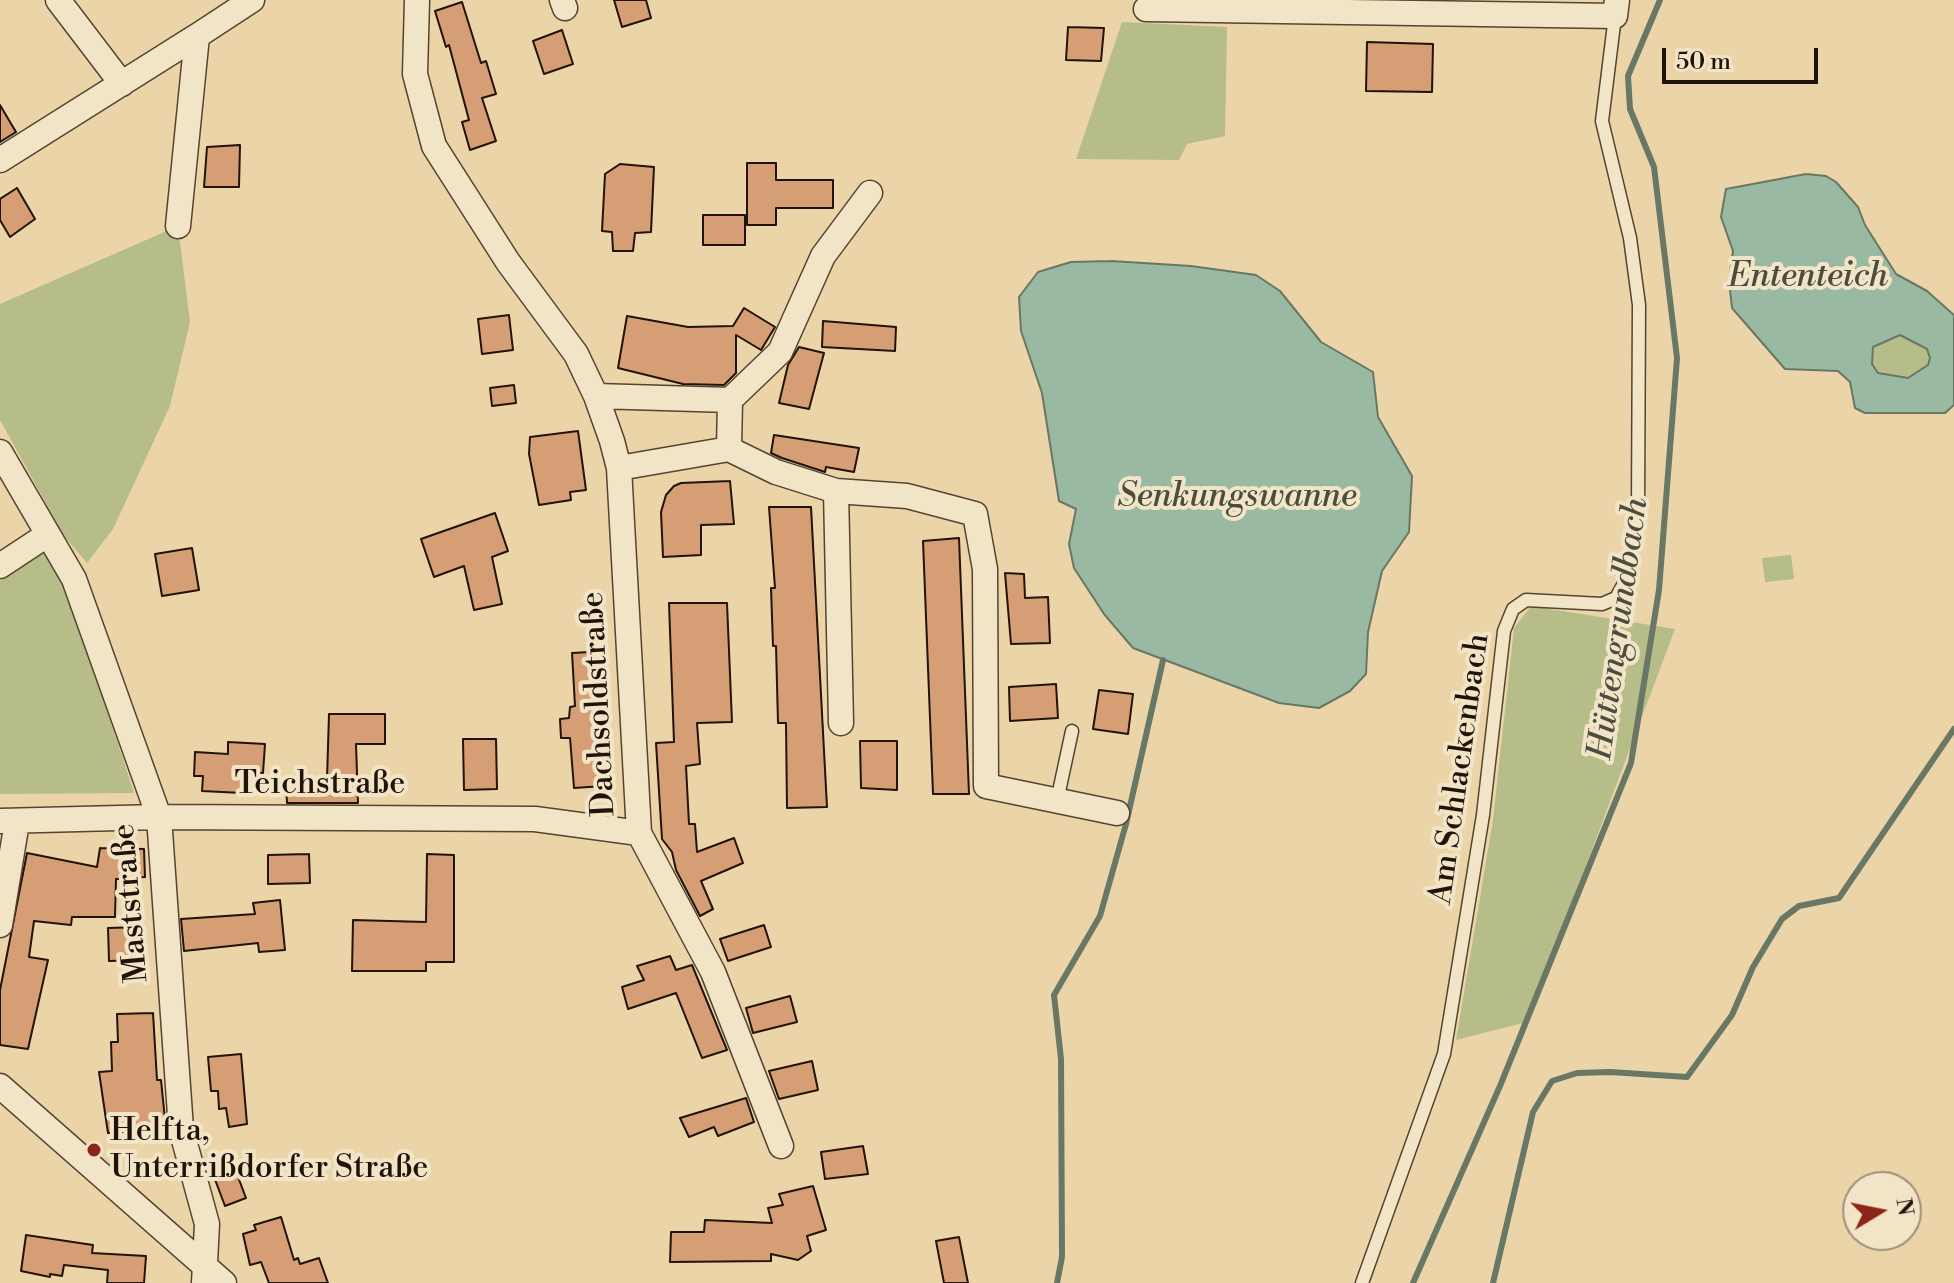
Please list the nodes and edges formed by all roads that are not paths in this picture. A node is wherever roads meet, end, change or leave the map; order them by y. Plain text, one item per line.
1 (58, 0) edge
2 (252, 0) edge
3 (417, 0) edge
4 (1616, 8) edge
5 (1146, 9) dead end
6 (197, 36) junction
7 (122, 84) junction
8 (0, 160) edge
9 (870, 193) dead end
10 (178, 226) dead end
11 (596, 396) junction
12 (730, 400) junction
13 (729, 449) junction
14 (0, 452) edge
15 (619, 468) junction
16 (836, 491) junction
17 (47, 535) junction
18 (0, 566) edge
19 (841, 723) dead end
20 (1072, 731) dead end
21 (1057, 801) junction
22 (1117, 813) dead end
23 (159, 817) junction
24 (9, 821) edge
25 (639, 833) junction
26 (0, 925) edge
27 (0, 1086) edge
28 (781, 1146) dead end
29 (211, 1278) edge
30 (1362, 1283) edge

1 - 7 street
2 - 6 street
3 - 11 street, Dachsoldstraße
4 - 5 street
4 - 30 lane, Am Schlackenbach
6 - 7 street
6 - 10 street
7 - 8 street
9 - 12 street
11 - 12 street
11 - 15 street, Dachsoldstraße
12 - 13 street
13 - 15 street
13 - 16 street
14 - 17 street, Maststraße
15 - 25 street, Dachsoldstraße
16 - 19 street
16 - 21 street
17 - 18 street
17 - 23 street, Maststraße
20 - 21 lane
21 - 22 street
23 - 24 street, Teichstraße
23 - 25 street, Teichstraße
23 - 29 street, Maststraße
24 - 26 street
25 - 28 street, Dachsoldstraße
27 - 29 street

